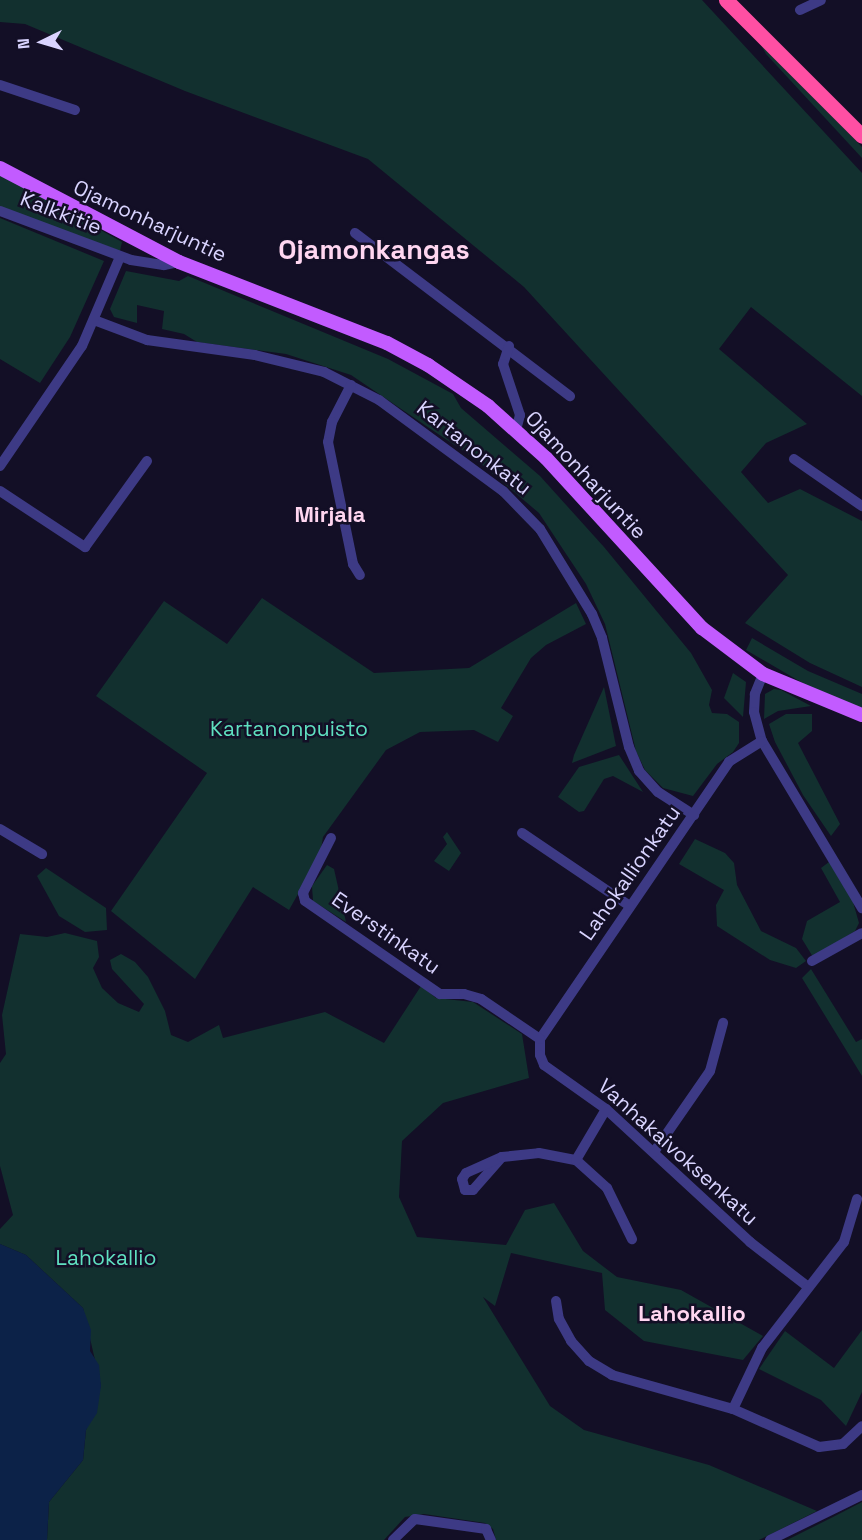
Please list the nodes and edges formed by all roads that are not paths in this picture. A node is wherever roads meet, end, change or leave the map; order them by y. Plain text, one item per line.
1 (726, 0) edge
2 (820, 0) edge
3 (800, 10) dead end
4 (0, 85) edge
5 (75, 110) dead end
6 (862, 136) edge
7 (0, 168) edge
8 (0, 211) edge
9 (355, 233) dead end
10 (120, 257) junction
11 (179, 262) junction
12 (94, 320) junction
13 (509, 346) junction
14 (351, 385) junction
15 (570, 396) dead end
16 (516, 430) junction
17 (794, 459) dead end
18 (147, 461) dead end
19 (0, 466) edge
20 (0, 491) edge
21 (862, 506) edge
22 (360, 575) dead end
23 (763, 674) junction
24 (862, 715) edge
25 (762, 741) junction
26 (694, 815) junction
27 (0, 829) edge
28 (522, 833) dead end
29 (331, 838) dead end
30 (42, 854) dead end
31 (630, 906) junction
32 (862, 908) edge
33 (862, 933) edge
34 (812, 961) dead end
35 (723, 1023) dead end
36 (540, 1039) junction
37 (606, 1109) junction
38 (654, 1152) junction
39 (502, 1157) dead end
40 (576, 1160) junction
41 (857, 1199) dead end
42 (632, 1239) dead end
43 (807, 1286) junction
44 (556, 1301) dead end
45 (733, 1409) junction
46 (862, 1426) edge
47 (862, 1495) edge
48 (393, 1540) edge
49 (491, 1540) edge
50 (770, 1540) edge

1 - 6 highway
2 - 3 street
4 - 5 street
7 - 11 main road, Ojamonharjuntie
8 - 10 street, Kalkkitie
9 - 13 street
10 - 11 street, Kalkkitie
10 - 12 street
11 - 16 main road, Ojamonharjuntie
12 - 14 street, Kartanonkatu
12 - 19 street
13 - 15 street
13 - 16 street
14 - 22 street
14 - 26 street, Kartanonkatu
16 - 23 main road, Ojamonharjuntie
17 - 21 street
18 - 20 street
23 - 24 main road, Ojamonharjuntie
23 - 25 street
25 - 26 street, Lahokallionkatu
25 - 32 street
26 - 31 street, Lahokallionkatu
27 - 30 street
28 - 31 street
29 - 36 street, Everstinkatu
31 - 36 street, Lahokallionkatu
33 - 34 street
35 - 38 street
36 - 37 street, Vanhakaivoksenkatu
37 - 38 street, Vanhakaivoksenkatu
37 - 40 street
38 - 43 street, Vanhakaivoksenkatu
39 - 40 street
40 - 42 street
41 - 43 street
43 - 45 street
44 - 45 street
45 - 46 street
47 - 50 street
48 - 49 street

